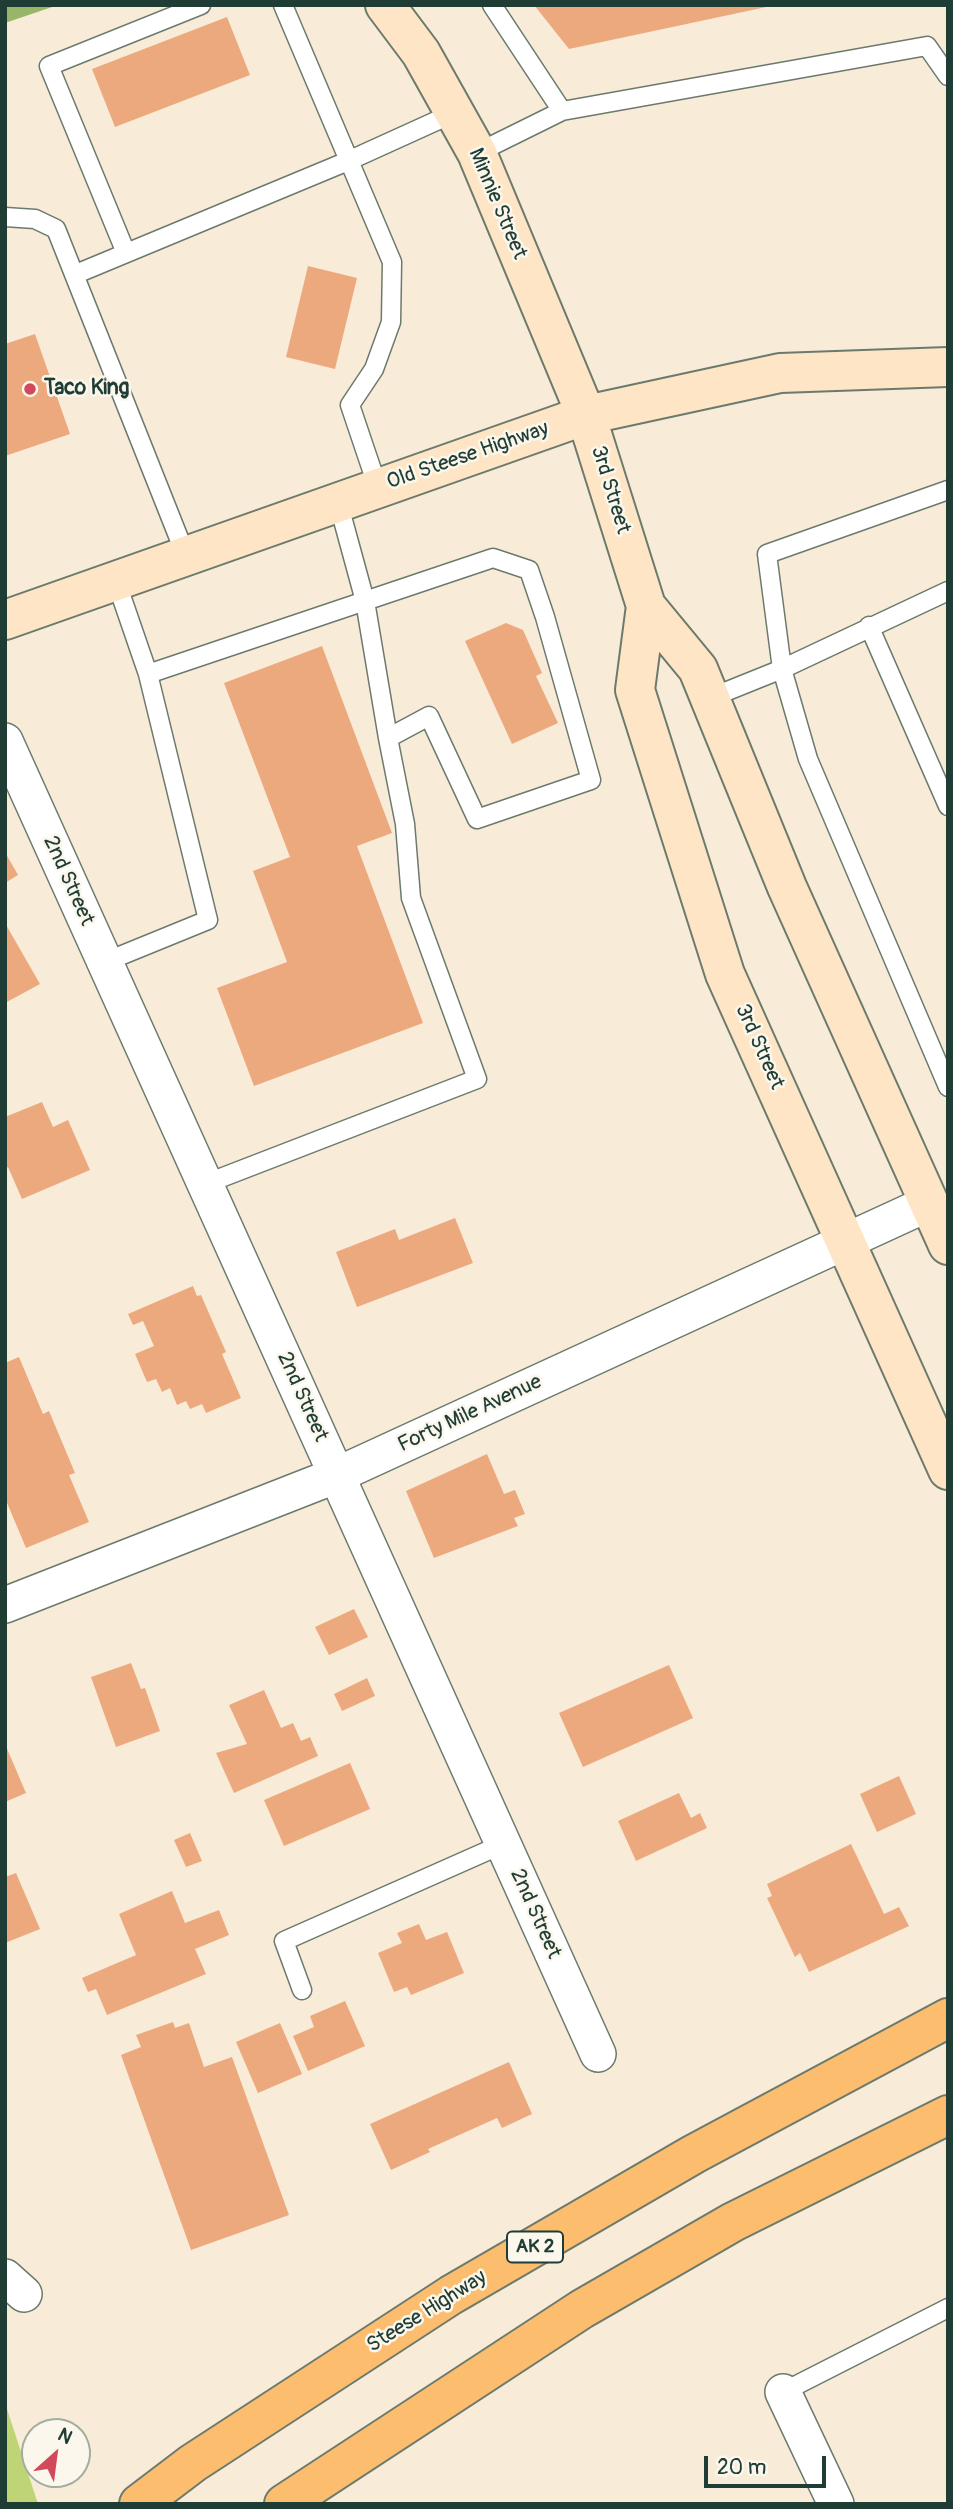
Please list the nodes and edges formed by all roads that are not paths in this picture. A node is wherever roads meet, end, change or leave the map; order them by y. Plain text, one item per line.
1 (201, 5) edge
2 (283, 5) edge
3 (385, 5) edge
4 (492, 5) edge
5 (948, 76) edge
6 (562, 111) junction
7 (456, 112) junction
8 (477, 153) junction
9 (348, 161) junction
10 (5, 217) edge
11 (126, 253) junction
12 (76, 274) junction
13 (948, 367) edge
14 (586, 415) junction
15 (377, 488) junction
16 (948, 490) edge
17 (338, 502) junction
18 (186, 556) junction
19 (116, 581) junction
20 (948, 591) edge
21 (365, 601) junction
22 (646, 606) junction
23 (5, 620) edge
24 (869, 626) junction
25 (782, 669) junction
26 (148, 674) junction
27 (710, 698) junction
28 (388, 738) junction
29 (5, 741) edge
30 (948, 806) edge
31 (105, 962) junction
32 (948, 1087) edge
33 (205, 1184) junction
34 (938, 1200) edge
35 (847, 1240) junction
36 (948, 1245) edge
37 (948, 1470) edge
38 (337, 1475) junction
39 (5, 1605) edge
40 (503, 1844) junction
41 (303, 1990) dead end
42 (948, 2018) edge
43 (598, 2054) dead end
44 (948, 2115) edge
45 (948, 2308) edge
46 (783, 2392) joint
47 (139, 2504) edge
48 (284, 2504) edge
49 (836, 2504) edge

1 - 11 lane
2 - 9 lane
3 - 7 main road, Minnie Street
4 - 6 lane
5 - 6 lane
6 - 8 lane
7 - 8 main road, Minnie Street
7 - 9 lane
8 - 14 main road, Minnie Street
9 - 11 lane
9 - 15 lane
10 - 12 lane
11 - 12 lane
12 - 18 lane
13 - 14 main road, Old Steese Highway
14 - 15 main road, Old Steese Highway
14 - 22 main road, 3rd Street
15 - 17 main road, Old Steese Highway
16 - 25 lane
17 - 18 main road, Old Steese Highway
17 - 21 lane
18 - 19 main road, Old Steese Highway
19 - 23 main road, Old Steese Highway
19 - 26 lane
20 - 24 lane
21 - 26 lane
21 - 28 lane
21 - 28 lane
22 - 27 main road, 3rd Street
22 - 35 main road, 3rd Street
24 - 25 lane
24 - 30 lane
25 - 27 lane
25 - 32 lane
26 - 31 lane
27 - 34 main road, 3rd Street
28 - 33 lane
29 - 31 street, 2nd Street
31 - 33 street, 2nd Street
33 - 38 street, 2nd Street
34 - 35 street, Forty Mile Avenue
34 - 36 main road, 3rd Street
35 - 37 main road, 3rd Street
35 - 38 street, Forty Mile Avenue
38 - 39 street, Forty Mile Avenue
38 - 40 street, 2nd Street
40 - 41 lane
40 - 43 street, 2nd Street
42 - 47 highway, Steese Highway / AK 2
44 - 48 highway
45 - 46 lane
46 - 49 street

